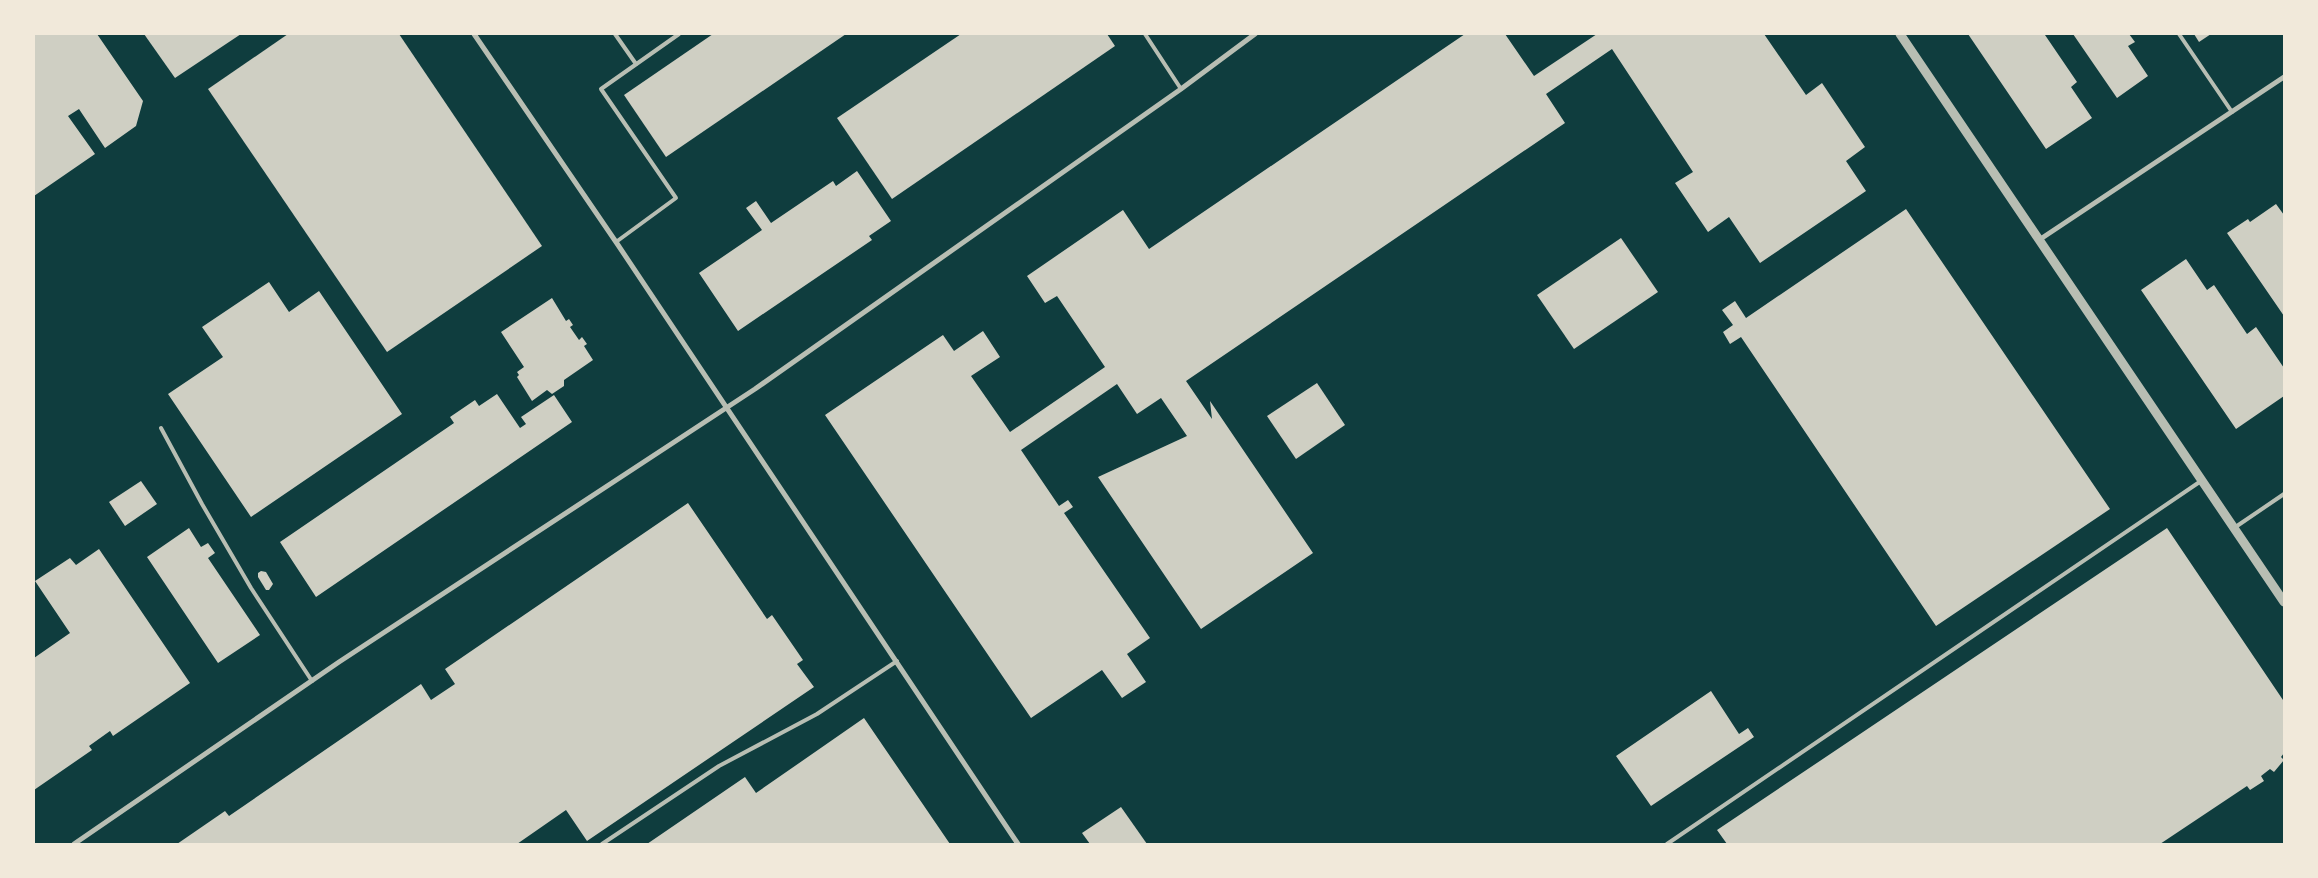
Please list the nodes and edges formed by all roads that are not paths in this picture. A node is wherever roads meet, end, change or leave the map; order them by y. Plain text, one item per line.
1 (474, 34) edge
2 (615, 34) edge
3 (679, 34) edge
4 (1145, 34) edge
5 (1255, 34) edge
6 (1900, 34) edge
7 (2179, 34) edge
8 (636, 64) junction
9 (2284, 77) edge
10 (1181, 89) junction
11 (2232, 112) junction
12 (2040, 240) junction
13 (616, 242) junction
14 (726, 408) junction
15 (162, 428) dead end
16 (2202, 480) junction
17 (2284, 494) edge
18 (2234, 528) junction
19 (2284, 602) edge
20 (896, 662) junction
21 (312, 681) junction
22 (74, 844) edge
23 (602, 844) edge
24 (1018, 844) edge
25 (1670, 844) edge

1 - 13 street
2 - 8 lane
3 - 8 lane
4 - 10 lane
5 - 10 street
6 - 12 street
7 - 11 lane
8 - 13 lane
9 - 11 street
10 - 14 street
11 - 12 street
12 - 16 street
13 - 14 street
14 - 20 street
14 - 21 street
15 - 21 lane
16 - 18 street
16 - 25 lane
17 - 18 lane
18 - 19 street
20 - 23 lane
20 - 24 street
21 - 22 street

